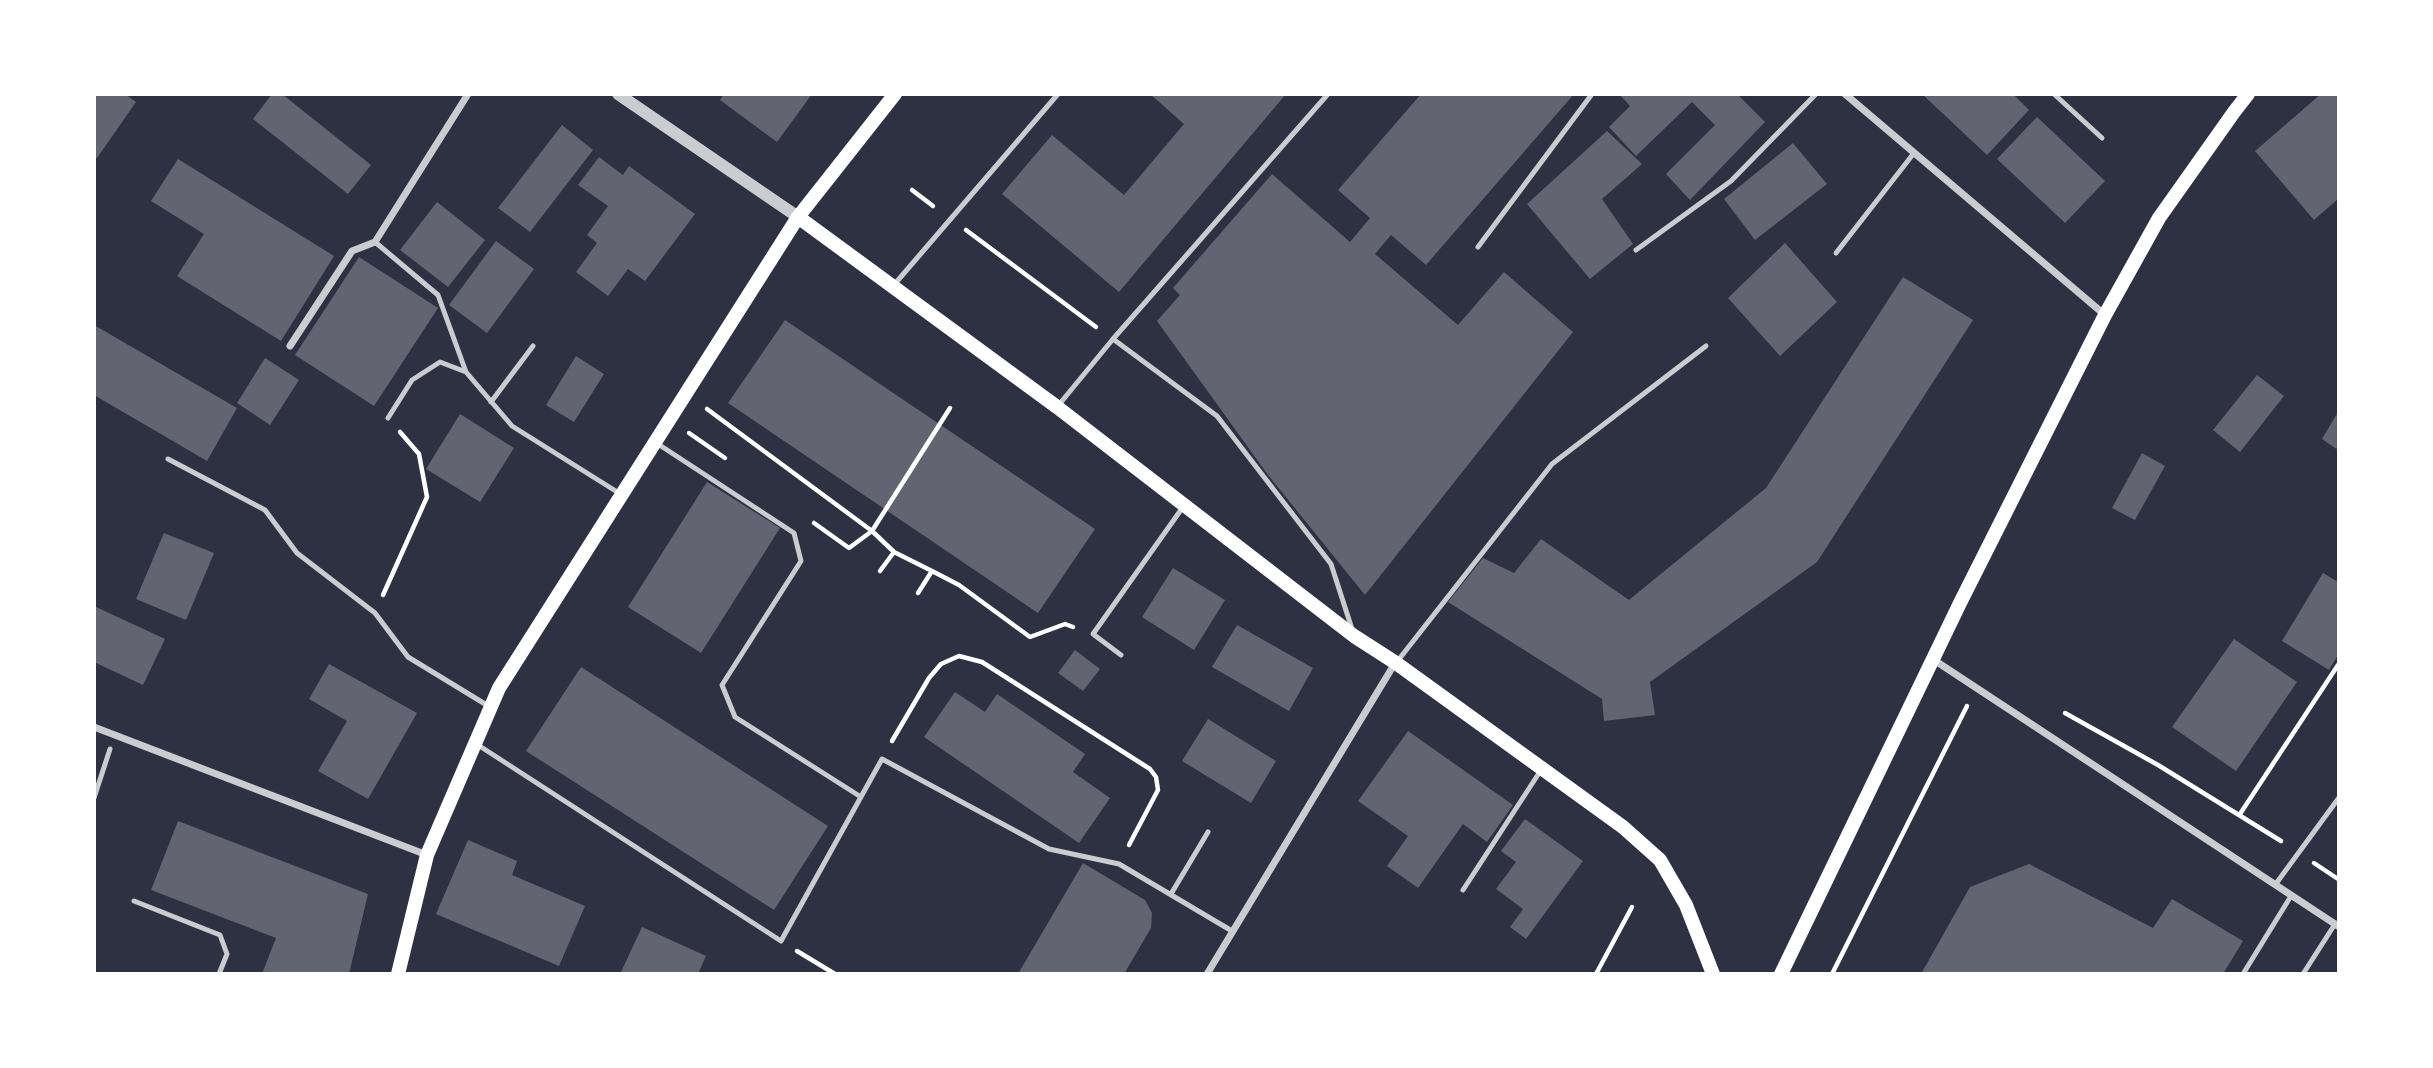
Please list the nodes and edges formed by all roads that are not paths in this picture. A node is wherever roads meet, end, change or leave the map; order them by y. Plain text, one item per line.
1 (468, 94) edge
2 (618, 94) edge
3 (895, 94) edge
4 (1058, 94) edge
5 (1328, 94) edge
6 (1592, 94) edge
7 (1816, 94) edge
8 (1844, 94) edge
9 (2054, 94) edge
10 (2248, 94) edge
11 (2102, 138) dead end
12 (1914, 153) junction
13 (798, 217) junction
14 (375, 242) junction
15 (1478, 247) dead end
16 (1636, 250) dead end
17 (1836, 253) dead end
18 (893, 286) junction
19 (2105, 315) junction
20 (1113, 340) junction
21 (290, 346) dead end
22 (533, 346) dead end
23 (1706, 346) dead end
24 (466, 372) junction
25 (491, 402) junction
26 (1058, 407) junction
27 (388, 418) road end
28 (655, 442) junction
29 (168, 459) dead end
30 (622, 495) junction
31 (1185, 505) junction
32 (1354, 636) junction
33 (1121, 655) dead end
34 (1934, 660) junction
35 (1395, 663) junction
36 (491, 707) junction
37 (94, 727) edge
38 (475, 744) junction
39 (110, 749) dead end
40 (1542, 768) junction
41 (861, 797) junction
42 (94, 798) edge
43 (2339, 799) edge
44 (1208, 832) dead end
45 (427, 855) junction
46 (2275, 884) junction
47 (1463, 890) dead end
48 (1171, 894) junction
49 (2291, 895) junction
50 (134, 901) dead end
51 (2337, 925) edge
52 (1232, 931) junction
53 (219, 974) edge
54 (398, 974) edge
55 (1208, 974) edge
56 (1713, 974) edge
57 (1781, 974) edge
58 (2243, 974) edge
59 (2303, 974) edge

1 - 14 street
2 - 13 street
3 - 13 main road
4 - 18 lane
5 - 20 lane
6 - 15 lane
7 - 16 lane
8 - 12 street
9 - 11 lane
10 - 19 main road
12 - 17 lane
12 - 19 street
13 - 18 main road
13 - 28 main road
14 - 21 street
14 - 24 lane
18 - 26 main road
19 - 34 main road
20 - 26 lane
20 - 32 lane
22 - 25 lane
23 - 35 lane
24 - 25 lane
24 - 27 lane
25 - 30 lane
26 - 31 main road
28 - 30 main road
28 - 41 lane
29 - 36 lane
30 - 36 main road
31 - 32 main road
31 - 33 lane
32 - 35 main road
34 - 46 street
34 - 57 main road
35 - 40 main road
35 - 52 street
36 - 38 main road
37 - 45 street
38 - 41 lane
38 - 45 main road
39 - 42 lane
40 - 47 lane
40 - 56 main road
41 - 48 lane
43 - 46 lane
44 - 48 lane
45 - 54 main road
46 - 49 street
48 - 52 lane
49 - 51 street
49 - 58 lane
50 - 53 lane
51 - 59 lane
52 - 55 street

